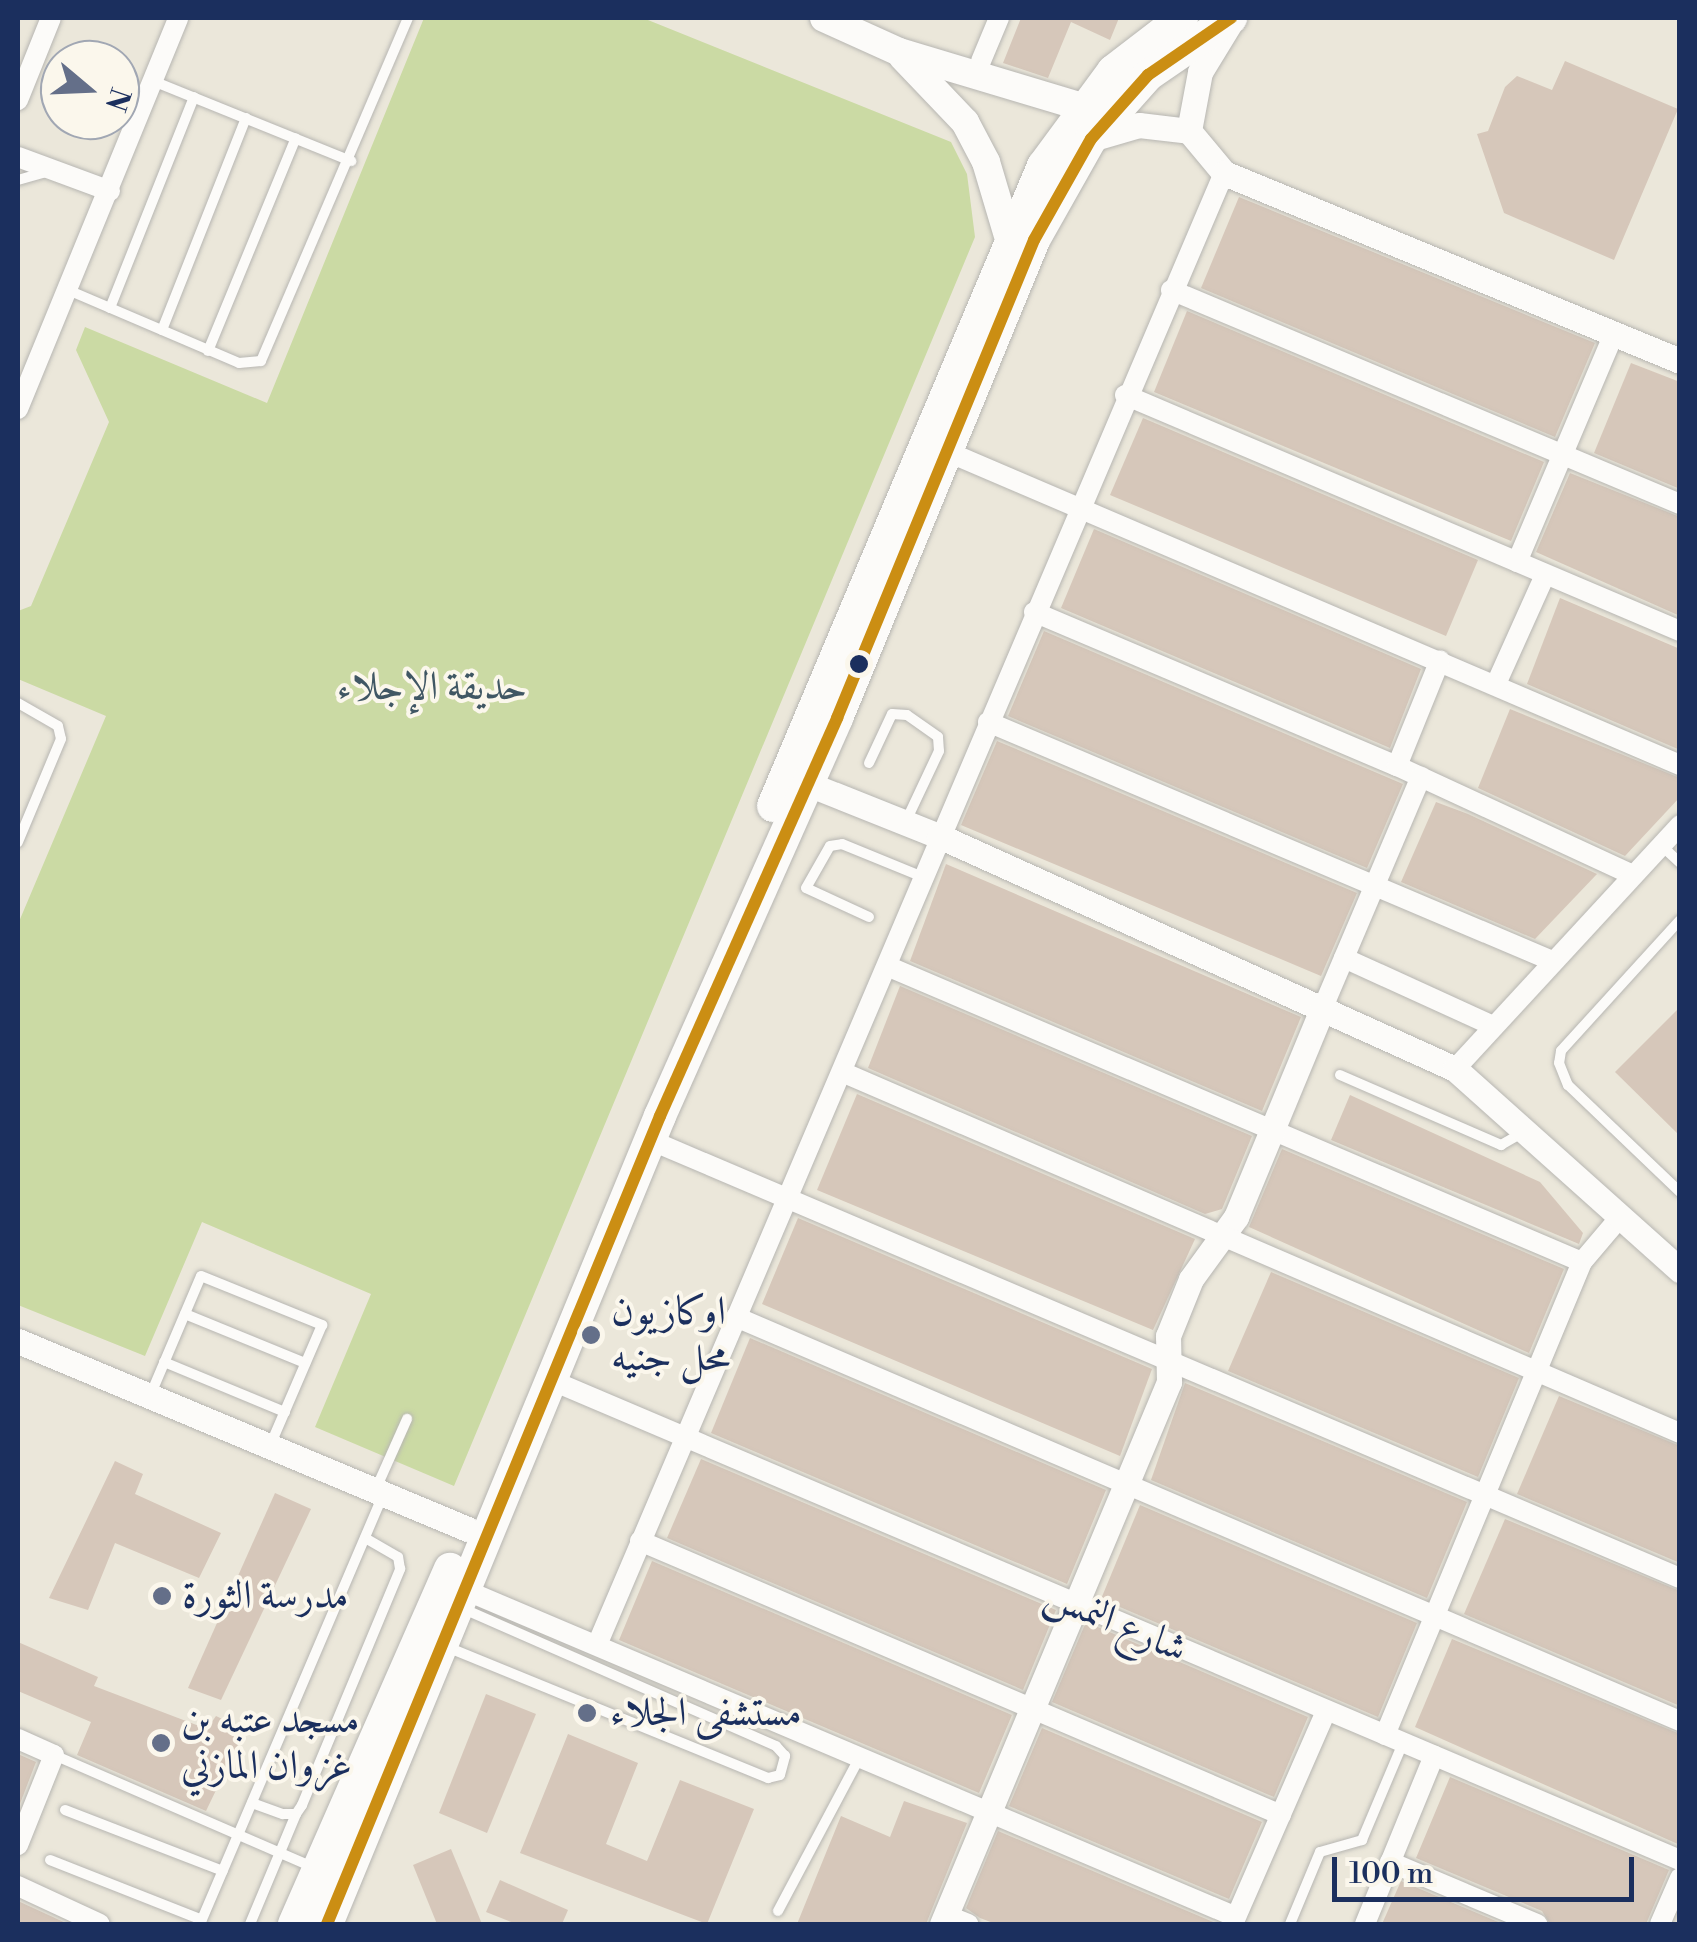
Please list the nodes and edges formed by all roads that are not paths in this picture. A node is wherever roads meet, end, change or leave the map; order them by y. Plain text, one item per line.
1 (51, 18) edge
2 (178, 18) edge
3 (408, 18) edge
4 (824, 18) edge
5 (999, 18) edge
6 (1182, 18) edge
7 (1233, 18) edge
8 (899, 52) junction
9 (980, 61) dead end
10 (153, 81) junction
11 (194, 98) junction
12 (18, 100) edge
13 (1082, 107) junction
14 (246, 118) junction
15 (1190, 132) junction
16 (296, 138) junction
17 (1091, 139) junction
18 (18, 157) edge
19 (351, 160) junction
20 (51, 171) junction
21 (1224, 173) junction
22 (18, 180) edge
23 (110, 192) junction
24 (1009, 239) junction
25 (68, 290) junction
26 (1171, 290) junction
27 (110, 308) junction
28 (162, 330) junction
29 (1614, 333) junction
30 (208, 351) junction
31 (1680, 361) edge
32 (1125, 395) junction
33 (18, 409) edge
34 (948, 452) junction
35 (1564, 455) junction
36 (1680, 504) edge
37 (1078, 506) junction
38 (1516, 562) junction
39 (1544, 575) junction
40 (1034, 612) junction
41 (1680, 632) edge
42 (1440, 660) junction
43 (1496, 684) junction
44 (18, 703) edge
45 (988, 722) junction
46 (869, 763) dead end
47 (1680, 764) edge
48 (1396, 766) junction
49 (1422, 777) junction
50 (797, 779) junction
51 (905, 822) junction
52 (1680, 825) edge
53 (939, 836) junction
54 (18, 842) edge
55 (1661, 845) junction
56 (1680, 863) edge
57 (1633, 875) junction
58 (923, 877) junction
59 (1374, 886) junction
60 (869, 917) dead end
61 (1680, 920) edge
62 (1344, 958) junction
63 (1550, 960) junction
64 (887, 966) junction
65 (1324, 1005) junction
66 (1492, 1026) junction
67 (1455, 1069) junction
68 (842, 1072) junction
69 (1340, 1075) dead end
70 (1271, 1129) junction
71 (1526, 1130) junction
72 (650, 1140) junction
73 (1680, 1192) edge
74 (788, 1196) junction
75 (1621, 1216) junction
76 (1223, 1235) junction
77 (1672, 1258) edge
78 (1582, 1262) junction
79 (184, 1314) junction
80 (736, 1317) junction
81 (18, 1341) edge
82 (164, 1362) junction
83 (1171, 1362) junction
84 (305, 1364) junction
85 (1535, 1370) junction
86 (554, 1380) junction
87 (149, 1397) junction
88 (285, 1412) junction
89 (408, 1419) dead end
90 (1680, 1432) edge
91 (686, 1436) junction
92 (270, 1447) junction
93 (1124, 1484) junction
94 (380, 1493) junction
95 (1482, 1494) junction
96 (468, 1529) junction
97 (365, 1538) junction
98 (640, 1541) junction
99 (1680, 1578) edge
100 (462, 1598) junction
101 (1073, 1605) junction
102 (1433, 1616) junction
103 (442, 1645) junction
104 (597, 1645) junction
105 (1030, 1709) junction
106 (1326, 1712) junction
107 (1680, 1721) edge
108 (18, 1739) edge
109 (1394, 1739) junction
110 (54, 1755) junction
111 (1434, 1756) junction
112 (860, 1757) junction
113 (252, 1803) junction
114 (66, 1810) dead end
115 (989, 1810) junction
116 (356, 1813) junction
117 (296, 1814) junction
118 (1281, 1815) junction
119 (238, 1836) junction
120 (18, 1844) edge
121 (279, 1854) junction
122 (50, 1860) dead end
123 (1680, 1860) edge
124 (1390, 1862) junction
125 (316, 1868) junction
126 (223, 1870) junction
127 (1680, 1878) edge
128 (18, 1886) edge
129 (778, 1910) dead end
130 (952, 1921) edge
131 (1234, 1921) edge
132 (201, 1922) edge
133 (100, 1924) edge
134 (250, 1924) edge
135 (294, 1924) edge
136 (327, 1924) edge
137 (1290, 1924) edge
138 (1365, 1924) edge
139 (1537, 1924) edge
140 (1660, 1924) edge

1 - 12 street
2 - 10 street
3 - 19 lane
4 - 8 main road
5 - 9 street
6 - 13 highway
7 - 15 street
7 - 17 highway
8 - 13 main road
8 - 24 main road
10 - 11 lane
10 - 23 street
11 - 14 lane
11 - 27 lane
13 - 24 highway
14 - 16 lane
14 - 28 lane
15 - 17 street
15 - 21 street
16 - 19 lane
16 - 30 lane
17 - 34 highway
18 - 20 street
19 - 30 lane
20 - 22 lane
20 - 23 street
21 - 26 street
21 - 29 street
23 - 25 street
24 - 50 highway
25 - 27 lane
25 - 33 street
26 - 32 street
26 - 35 street
27 - 28 lane
28 - 30 lane
29 - 31 street
29 - 35 street
32 - 37 street
32 - 38 street
34 - 37 street
34 - 50 highway
35 - 36 street
35 - 38 street
37 - 40 street
37 - 42 street
38 - 39 street
39 - 41 street
39 - 43 street
40 - 45 street
40 - 48 street
42 - 43 street
42 - 48 street
43 - 47 street
44 - 54 lane
45 - 53 street
45 - 59 street
46 - 51 lane
48 - 49 street
49 - 57 street
49 - 59 street
50 - 51 street
50 - 72 highway
50 - 96 highway
51 - 53 street
52 - 55 street
53 - 58 street
53 - 65 street
55 - 56 lane
55 - 57 street
57 - 63 street
58 - 60 lane
58 - 64 street
59 - 62 street
59 - 63 street
61 - 73 lane
62 - 65 street
62 - 66 street
63 - 66 street
64 - 68 street
64 - 70 street
65 - 67 street
65 - 70 street
66 - 67 street
67 - 71 street
68 - 74 street
68 - 76 street
69 - 71 lane
70 - 76 street
70 - 78 street
71 - 75 street
72 - 74 street
72 - 86 highway
74 - 80 street
74 - 83 street
75 - 77 street
75 - 78 street
76 - 83 street
76 - 85 street
78 - 85 street
79 - 82 lane
79 - 84 lane
79 - 84 lane
80 - 91 street
80 - 93 street
81 - 87 street
82 - 87 lane
82 - 88 lane
83 - 93 street
83 - 95 street
84 - 88 lane
85 - 90 street
85 - 95 street
86 - 91 street, شارع النمس
86 - 100 highway
87 - 92 street
88 - 92 lane
89 - 94 lane
91 - 98 street
91 - 101 street, شارع النمس
92 - 94 street
93 - 101 street
93 - 102 street
94 - 96 street
94 - 97 lane
95 - 99 street
95 - 102 street
96 - 116 highway
97 - 113 lane
97 - 117 lane
98 - 104 street
98 - 105 street
100 - 103 highway
100 - 103 lane
100 - 104 street
101 - 105 street
101 - 106 street, شارع النمس
102 - 107 street
102 - 109 street
103 - 116 highway
104 - 112 street
105 - 115 street
105 - 118 street
106 - 109 street, شارع النمس
106 - 118 street
108 - 110 street
109 - 111 street, شارع النمس
109 - 137 lane
110 - 119 lane
110 - 120 street
111 - 123 street, شارع النمس
111 - 124 street
112 - 115 street
112 - 129 lane
113 - 117 lane
113 - 119 lane
114 - 126 lane
115 - 130 street
115 - 131 street
116 - 125 highway
116 - 136 highway
117 - 121 lane
118 - 131 street
119 - 121 lane
119 - 126 lane
121 - 125 lane
121 - 134 lane
122 - 132 lane
124 - 138 street
124 - 139 street
125 - 135 highway
126 - 132 lane
127 - 140 street
128 - 133 street

